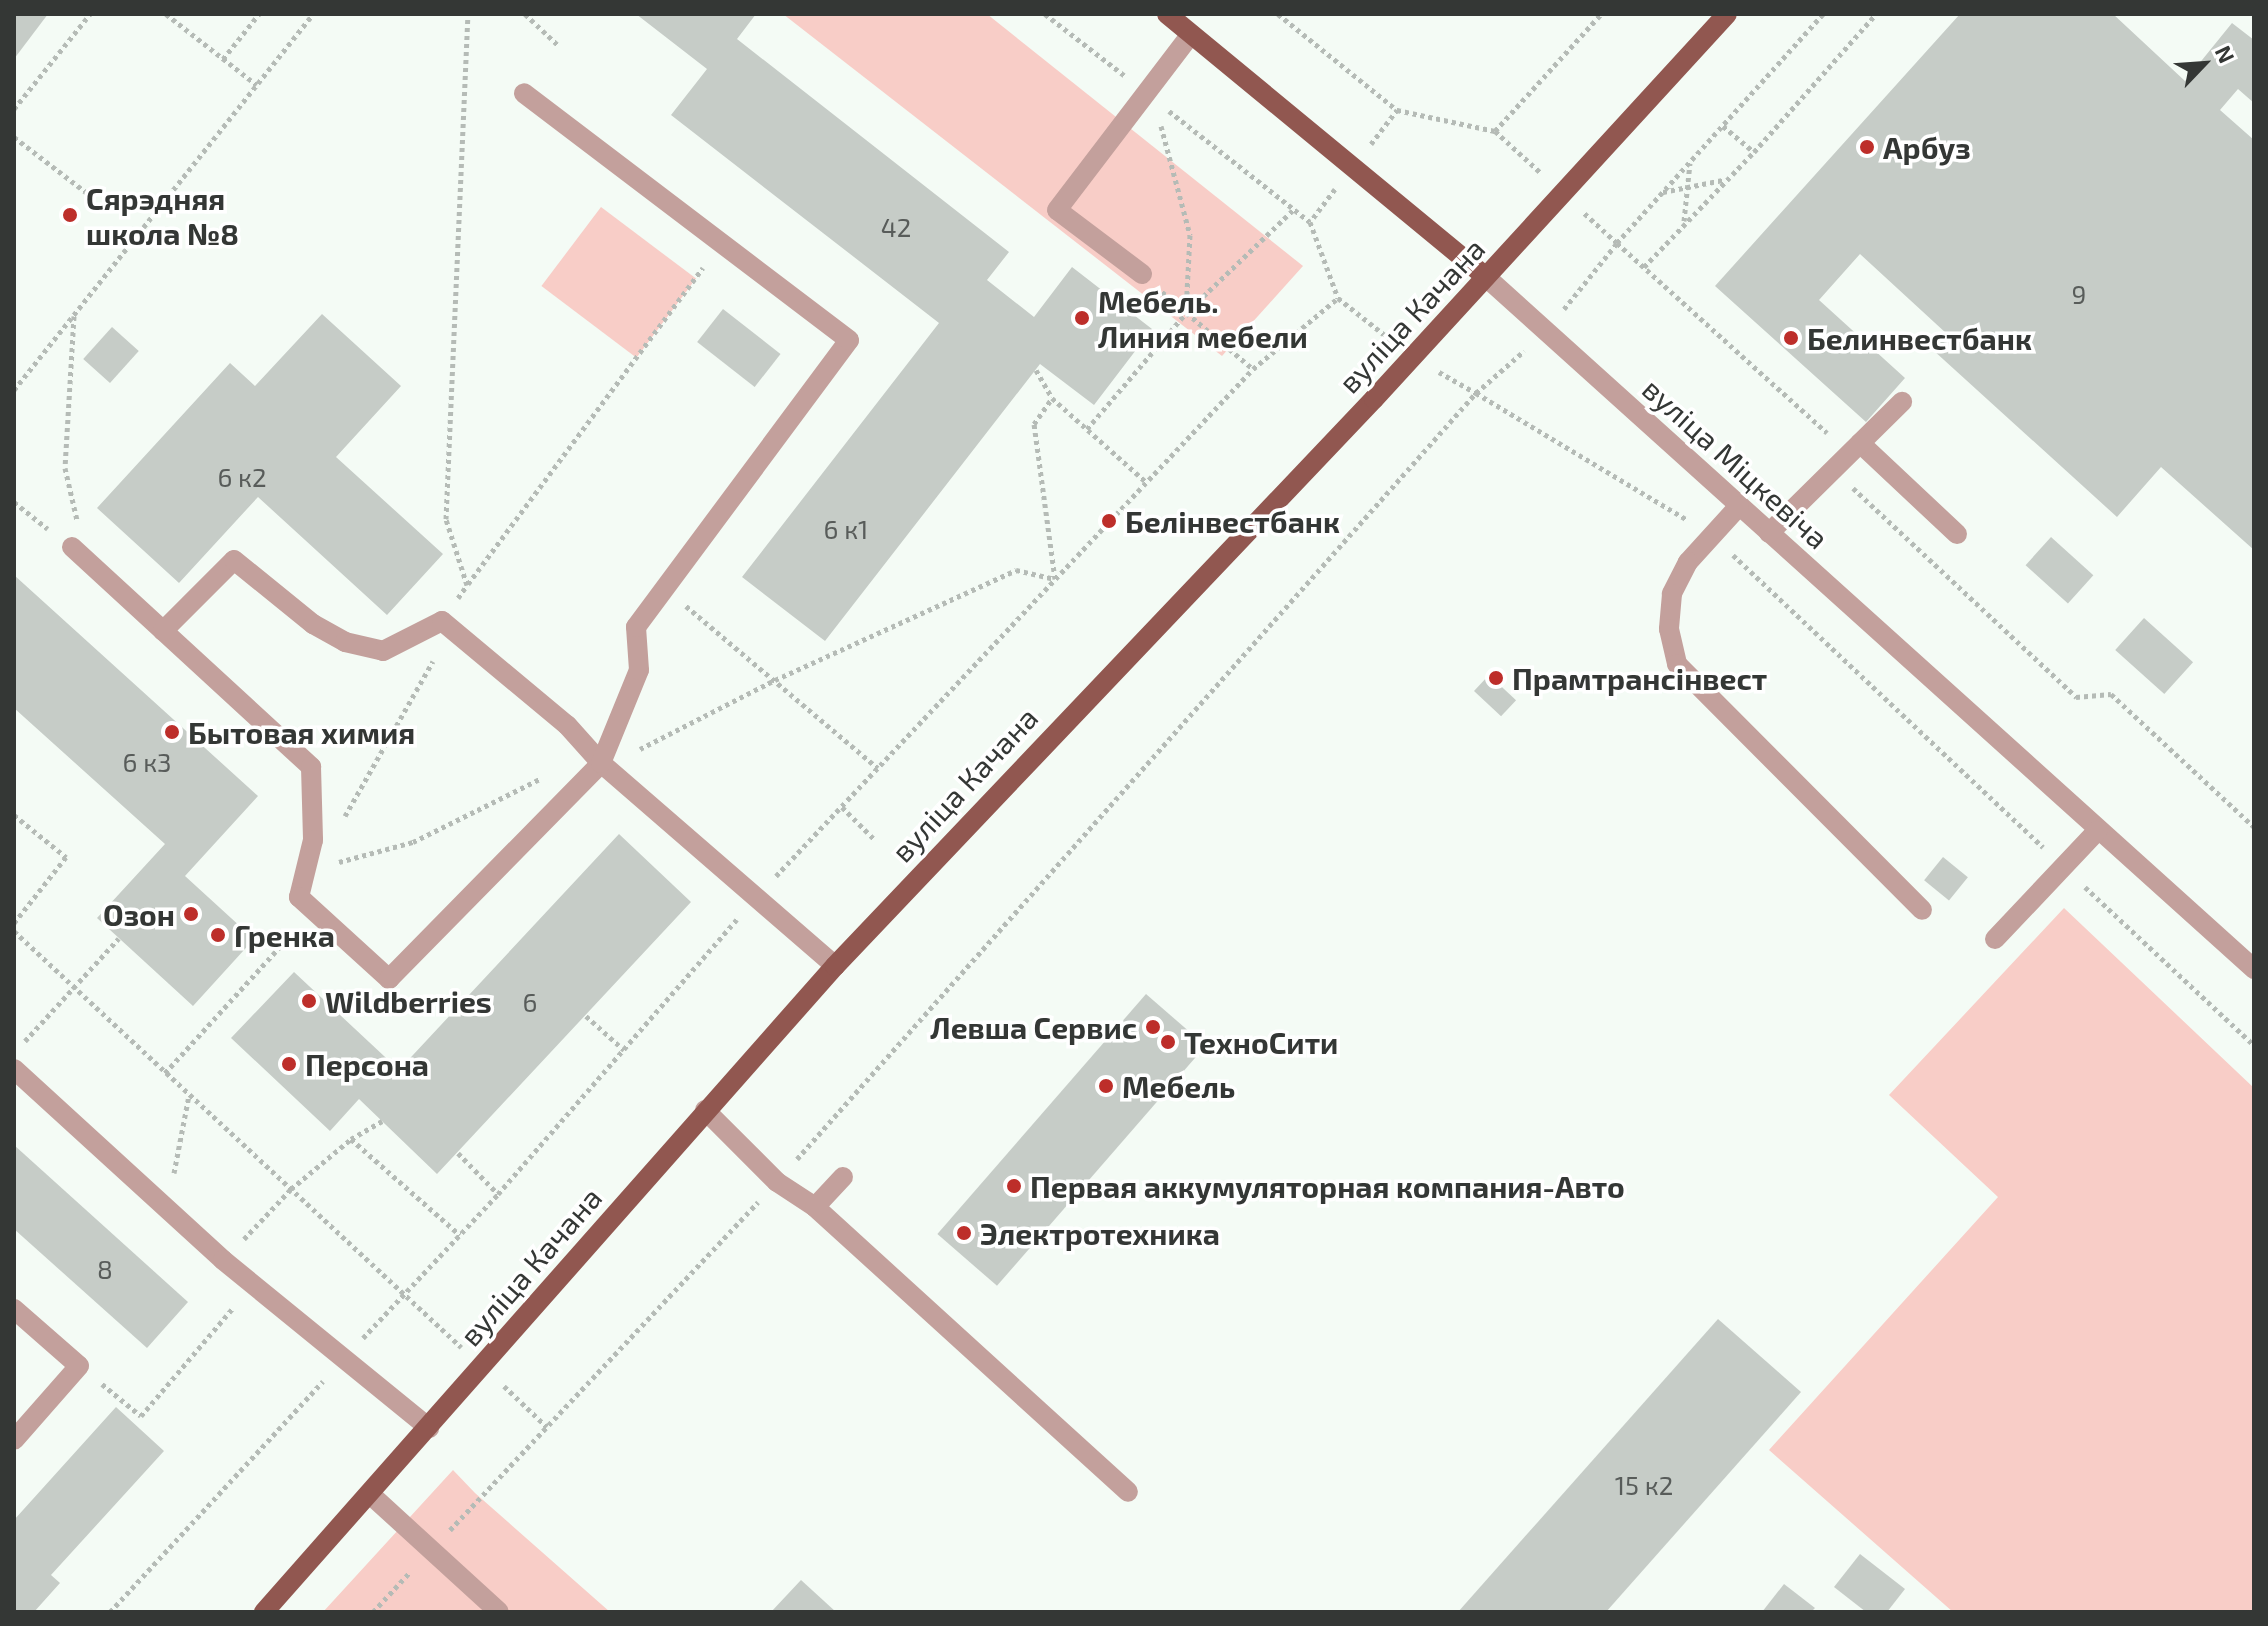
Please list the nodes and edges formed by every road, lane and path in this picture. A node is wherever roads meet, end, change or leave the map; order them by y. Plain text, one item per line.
1 (90, 14) edge
2 (166, 14) edge
3 (259, 14) edge
4 (313, 14) edge
5 (468, 14) edge
6 (525, 14) edge
7 (1045, 14) edge
8 (1167, 14) edge
9 (1278, 14) edge
10 (1601, 14) edge
11 (1727, 14) edge
12 (1823, 14) edge
13 (1876, 14) edge
14 (1191, 34) junction
15 (559, 46) dead end
16 (223, 59) junction
17 (257, 85) junction
18 (524, 93) dead end
19 (1152, 101) junction
20 (14, 109) edge
21 (1397, 110) dead end
22 (1723, 126) junction
23 (1495, 131) dead end
24 (14, 137) edge
25 (1754, 152) junction
26 (1690, 162) junction
27 (1724, 180) junction
28 (1687, 187) junction
29 (1663, 192) junction
30 (87, 193) dead end
31 (1294, 209) junction
32 (1310, 222) dead end
33 (1683, 224) junction
34 (1617, 243) dead end
35 (721, 245) junction
36 (1644, 267) dead end
37 (1142, 274) joint
38 (1486, 277) junction
39 (1338, 298) dead end
40 (1186, 313) junction
41 (74, 315) junction
42 (1253, 369) junction
43 (1036, 370) dead end
44 (14, 390) edge
45 (1052, 398) junction
46 (1902, 402) dead end
47 (1087, 429) junction
48 (1860, 443) junction
49 (1146, 482) junction
50 (14, 502) edge
51 (1739, 506) junction
52 (79, 525) dead end
53 (1769, 533) junction
54 (1957, 534) dead end
55 (1712, 535) junction
56 (72, 547) joint
57 (1055, 579) junction
58 (467, 585) junction
59 (664, 588) junction
60 (442, 621) junction
61 (163, 631) junction
62 (775, 680) junction
63 (632, 753) dead end
64 (597, 758) junction
65 (878, 768) junction
66 (842, 807) junction
67 (14, 815) edge
68 (338, 828) dead end
69 (2097, 831) junction
70 (874, 839) dead end
71 (2064, 867) junction
72 (758, 895) junction
73 (299, 897) junction
74 (1922, 910) dead end
75 (14, 923) edge
76 (14, 931) edge
77 (119, 938) dead end
78 (1995, 939) dead end
79 (835, 966) junction
80 (2254, 969) edge
81 (74, 987) junction
82 (586, 1016) dead end
83 (2254, 1045) edge
84 (624, 1050) junction
85 (14, 1053) edge
86 (14, 1069) edge
87 (165, 1073) junction
88 (189, 1095) junction
89 (705, 1110) junction
90 (382, 1121) dead end
91 (351, 1139) junction
92 (458, 1153) dead end
93 (843, 1177) dead end
94 (777, 1182) junction
95 (291, 1189) junction
96 (498, 1194) junction
97 (815, 1207) junction
98 (167, 1210) junction
99 (460, 1235) junction
100 (223, 1260) junction
101 (402, 1296) junction
102 (224, 1299) dead end
103 (14, 1309) edge
104 (343, 1360) junction
105 (79, 1366) junction
106 (429, 1428) junction
107 (14, 1440) edge
108 (1128, 1492) dead end
109 (371, 1495) junction
110 (431, 1549) junction
111 (110, 1612) edge
112 (264, 1612) edge
113 (373, 1612) edge
114 (499, 1612) edge

1 - 20 path
2 - 16 path
3 - 16 path
4 - 17 path
5 - 58 path
6 - 15 path
7 - 19 path
8 - 14 main road, вуліца Міцкевіча
9 - 21 path
10 - 23 path
11 - 38 main road, вуліца Качана
12 - 22 path
13 - 25 path
14 - 19 street
14 - 38 main road, вуліца Міцкевіча
16 - 17 path
17 - 41 path
18 - 35 street
19 - 31 path
19 - 37 street
19 - 40 path
22 - 25 path
22 - 26 path
24 - 30 path
25 - 27 path
26 - 28 path
26 - 29 path
27 - 28 path
27 - 33 path
28 - 29 path
28 - 33 path
29 - 34 path
31 - 32 path
31 - 40 path
33 - 36 path
35 - 58 path
35 - 59 street
37 - 40 path
38 - 51 street, вуліца Міцкевіча
38 - 79 main road, вуліца Качана
39 - 42 path
40 - 42 path
40 - 47 path
41 - 44 path
41 - 52 path
42 - 49 path
43 - 45 path
45 - 47 path
45 - 57 path
46 - 48 street
47 - 49 path
48 - 53 street
48 - 54 street
49 - 57 path
50 - 56 path
51 - 53 street, вуліца Міцкевіча
51 - 55 street
53 - 69 street, вуліца Міцкевіча
55 - 71 path
55 - 74 street
55 - 94 path
56 - 61 street
57 - 62 path
57 - 65 path
58 - 60 path
59 - 62 path
59 - 64 street
60 - 61 street
60 - 64 street
60 - 68 path
61 - 73 street
62 - 63 path
62 - 65 path
64 - 72 street
64 - 73 path
64 - 73 street
65 - 66 path
66 - 70 path
66 - 72 path
67 - 75 path
69 - 71 street
69 - 80 street, вуліца Міцкевіча
71 - 78 street
71 - 83 path
72 - 79 street
72 - 84 path
73 - 87 path
76 - 81 path
77 - 81 path
79 - 89 main road, вуліца Качана
81 - 85 path
81 - 87 path
82 - 84 path
84 - 96 path
86 - 98 street
87 - 88 path
88 - 95 path
88 - 98 path
89 - 94 street
89 - 106 main road, вуліца Качана
90 - 91 path
91 - 95 path
91 - 99 path
92 - 96 path
93 - 97 street
94 - 97 street
94 - 110 path
95 - 100 path
95 - 101 path
96 - 99 path
97 - 108 street
98 - 100 street
99 - 101 path
100 - 104 street
101 - 104 path
102 - 105 path
103 - 105 street
104 - 106 street
104 - 111 path
105 - 107 street
106 - 109 main road, вуліца Качана
109 - 110 street
109 - 112 main road, вуліца Качана
110 - 113 path
110 - 114 street

